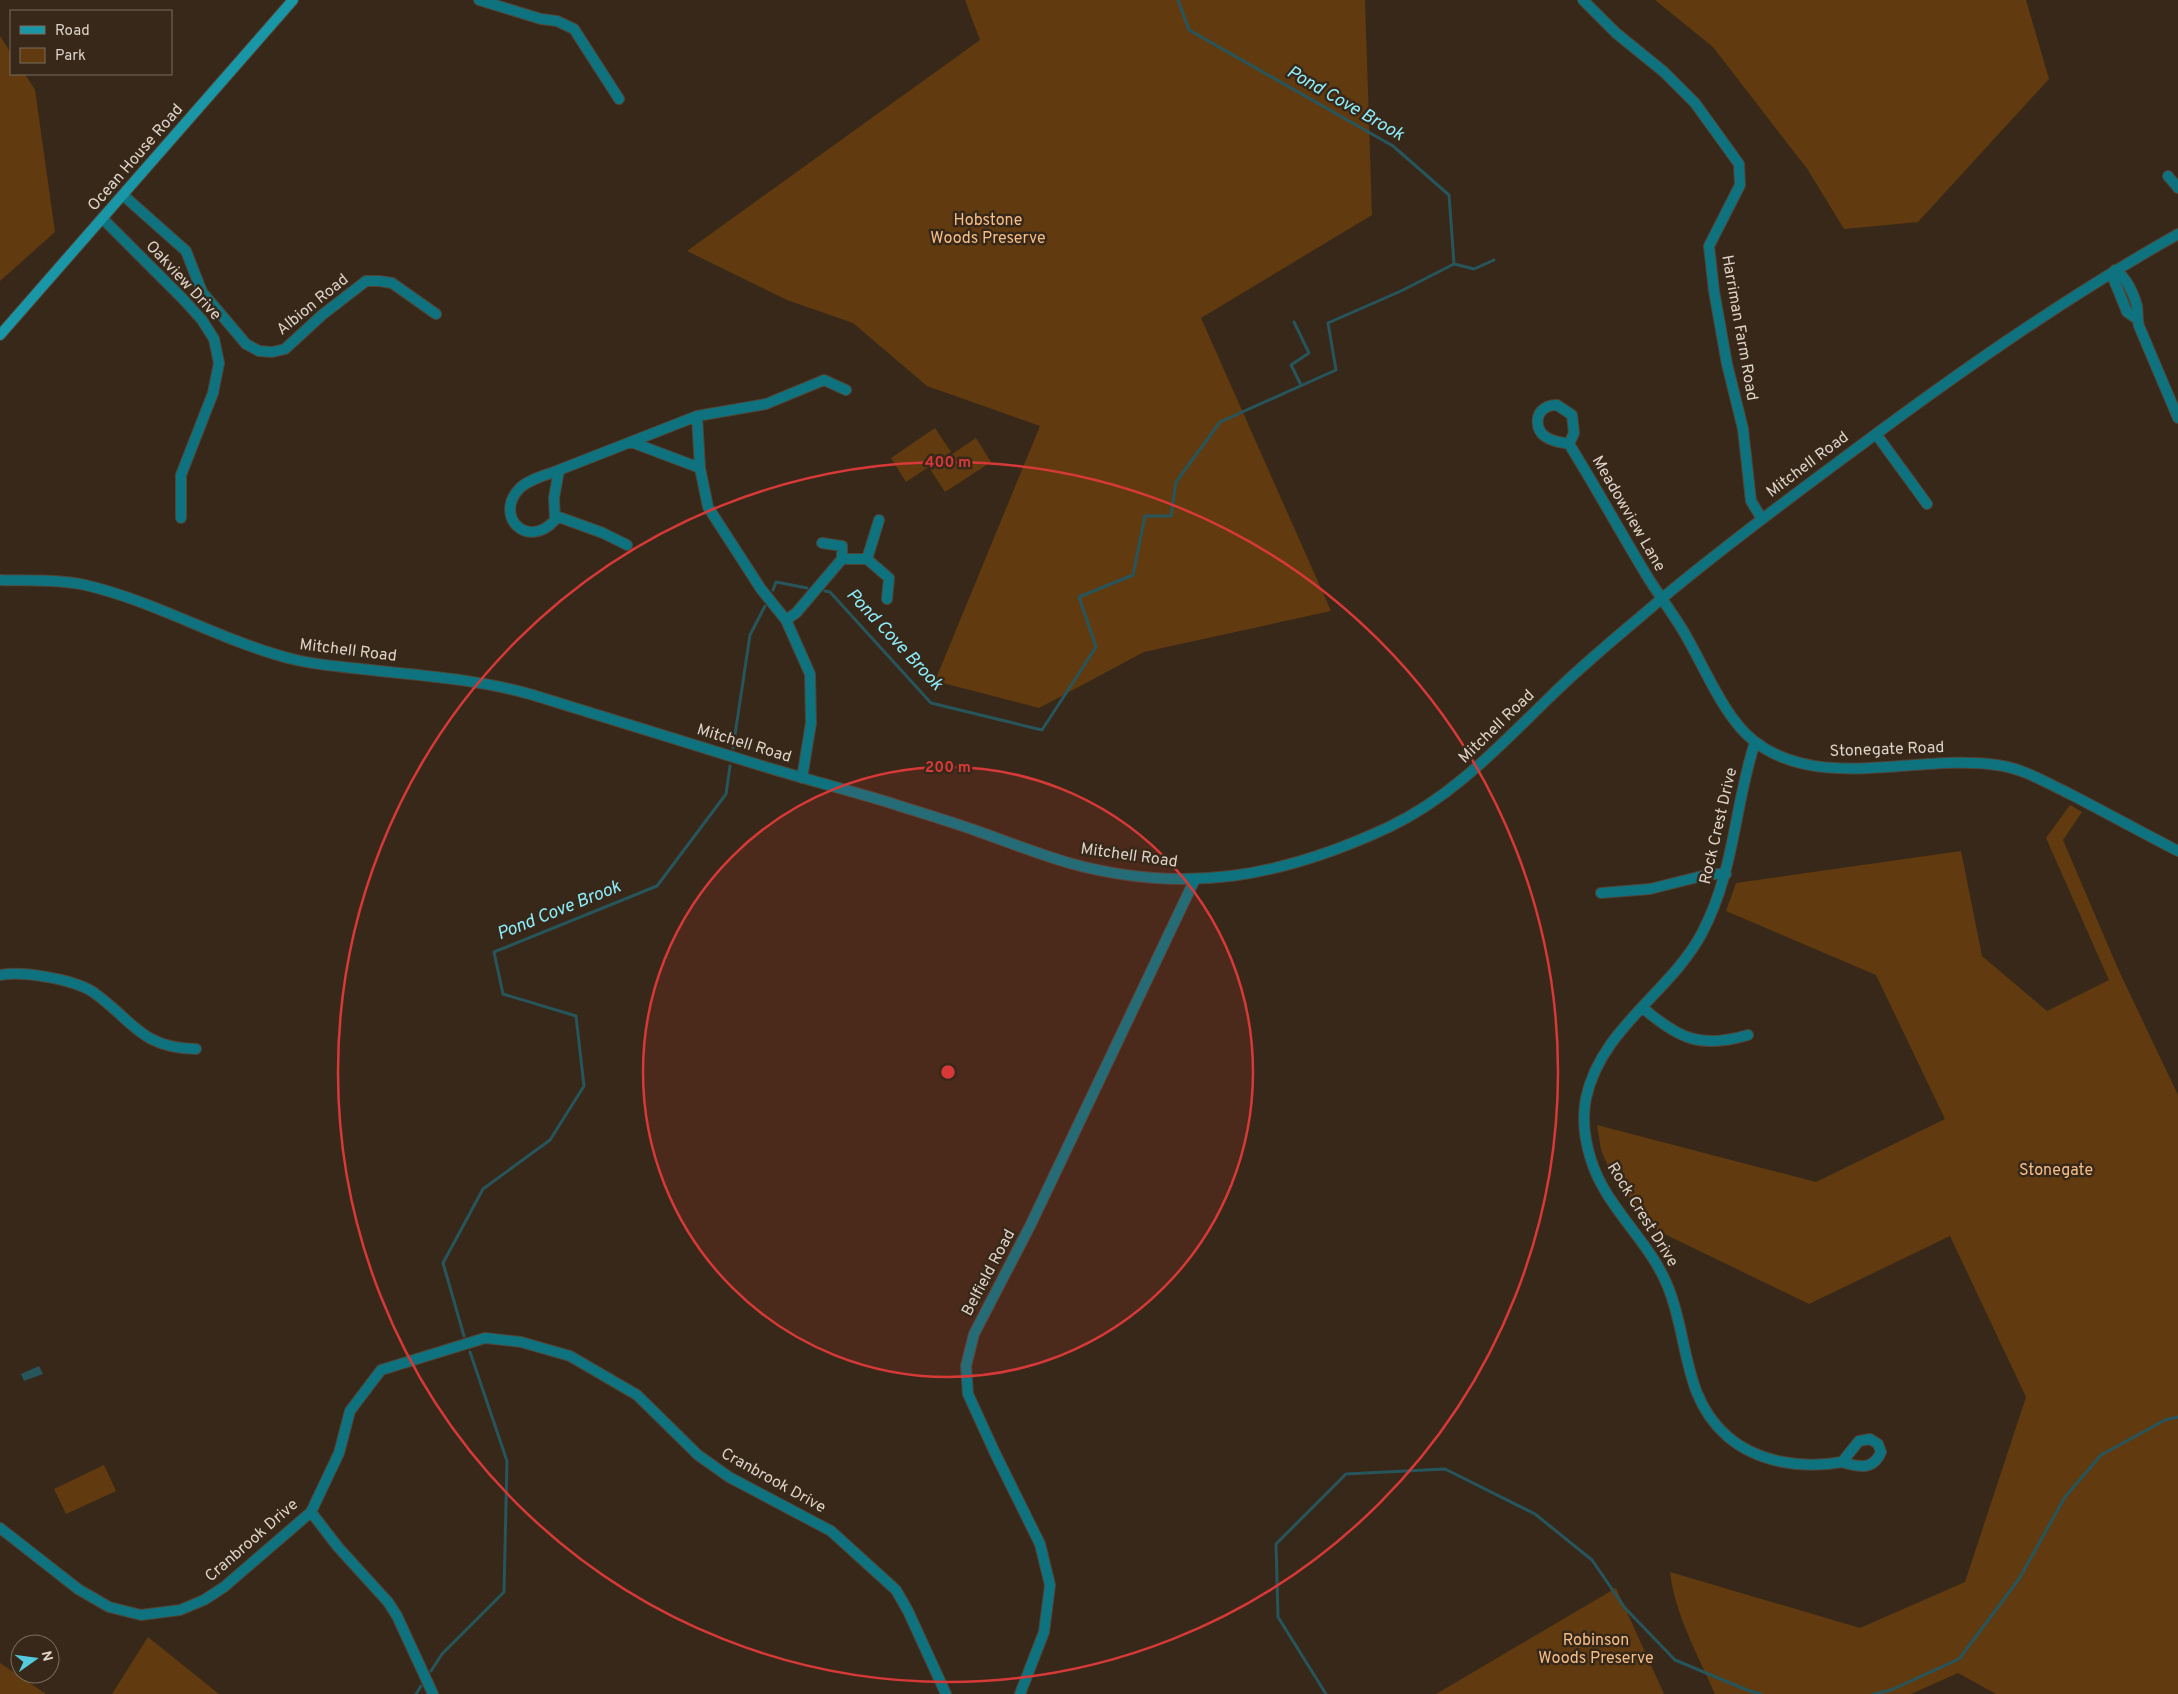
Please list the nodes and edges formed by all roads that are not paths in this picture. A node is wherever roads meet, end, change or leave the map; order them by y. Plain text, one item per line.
1 (292, 0) edge
2 (479, 0) edge
3 (1583, 0) edge
4 (619, 99) dead end
5 (2168, 176) dead end
6 (2178, 188) edge
7 (123, 195) junction
8 (103, 219) junction
9 (2178, 234) edge
10 (2115, 270) junction
11 (436, 314) dead end
12 (0, 335) edge
13 (846, 390) dead end
14 (697, 416) junction
15 (2178, 418) edge
16 (1876, 434) junction
17 (631, 442) junction
18 (1569, 444) dead end
19 (700, 468) junction
20 (559, 470) junction
21 (1927, 504) dead end
22 (556, 516) junction
23 (181, 518) dead end
24 (1762, 519) junction
25 (879, 520) dead end
26 (822, 543) dead end
27 (627, 545) dead end
28 (842, 559) junction
29 (867, 559) junction
30 (0, 580) edge
31 (887, 599) dead end
32 (1662, 599) junction
33 (786, 620) junction
34 (1755, 742) junction
35 (802, 778) junction
36 (2178, 851) edge
37 (1726, 874) junction
38 (1195, 879) junction
39 (1601, 894) dead end
40 (0, 975) edge
41 (1642, 1008) junction
42 (1748, 1035) dead end
43 (196, 1049) dead end
44 (1842, 1462) dead end
45 (311, 1512) junction
46 (0, 1528) edge
47 (433, 1694) edge
48 (946, 1694) edge
49 (1020, 1694) edge

1 - 7 main road, Ocean House Road
2 - 4 street
3 - 24 street, Harriman Farm Road
5 - 6 street
7 - 8 main road, Ocean House Road
7 - 11 street, Albion Road
8 - 12 main road, Ocean House Road
8 - 23 street, Oakview Drive
9 - 10 street, Mitchell Road
10 - 15 street
10 - 16 street, Mitchell Road
13 - 14 street
14 - 17 street
14 - 19 street
16 - 21 street
16 - 24 street, Mitchell Road
17 - 19 street
17 - 20 street
18 - 32 street, Meadowview Lane
19 - 33 street
20 - 22 street
20 - 22 street
22 - 27 street
24 - 32 street, Mitchell Road
25 - 29 street
26 - 28 street
28 - 29 street
28 - 33 street
29 - 31 street
30 - 35 street, Mitchell Road
32 - 34 street, Stonegate Road
32 - 38 street, Mitchell Road
33 - 35 street
34 - 36 street, Stonegate Road
34 - 37 street, Rock Crest Drive
35 - 38 street, Mitchell Road
37 - 39 street
37 - 41 street, Rock Crest Drive
38 - 49 street, Belfield Road
40 - 43 street
41 - 42 street
41 - 44 street, Rock Crest Drive
45 - 46 street, Cranbrook Drive
45 - 47 street
45 - 48 street, Cranbrook Drive

